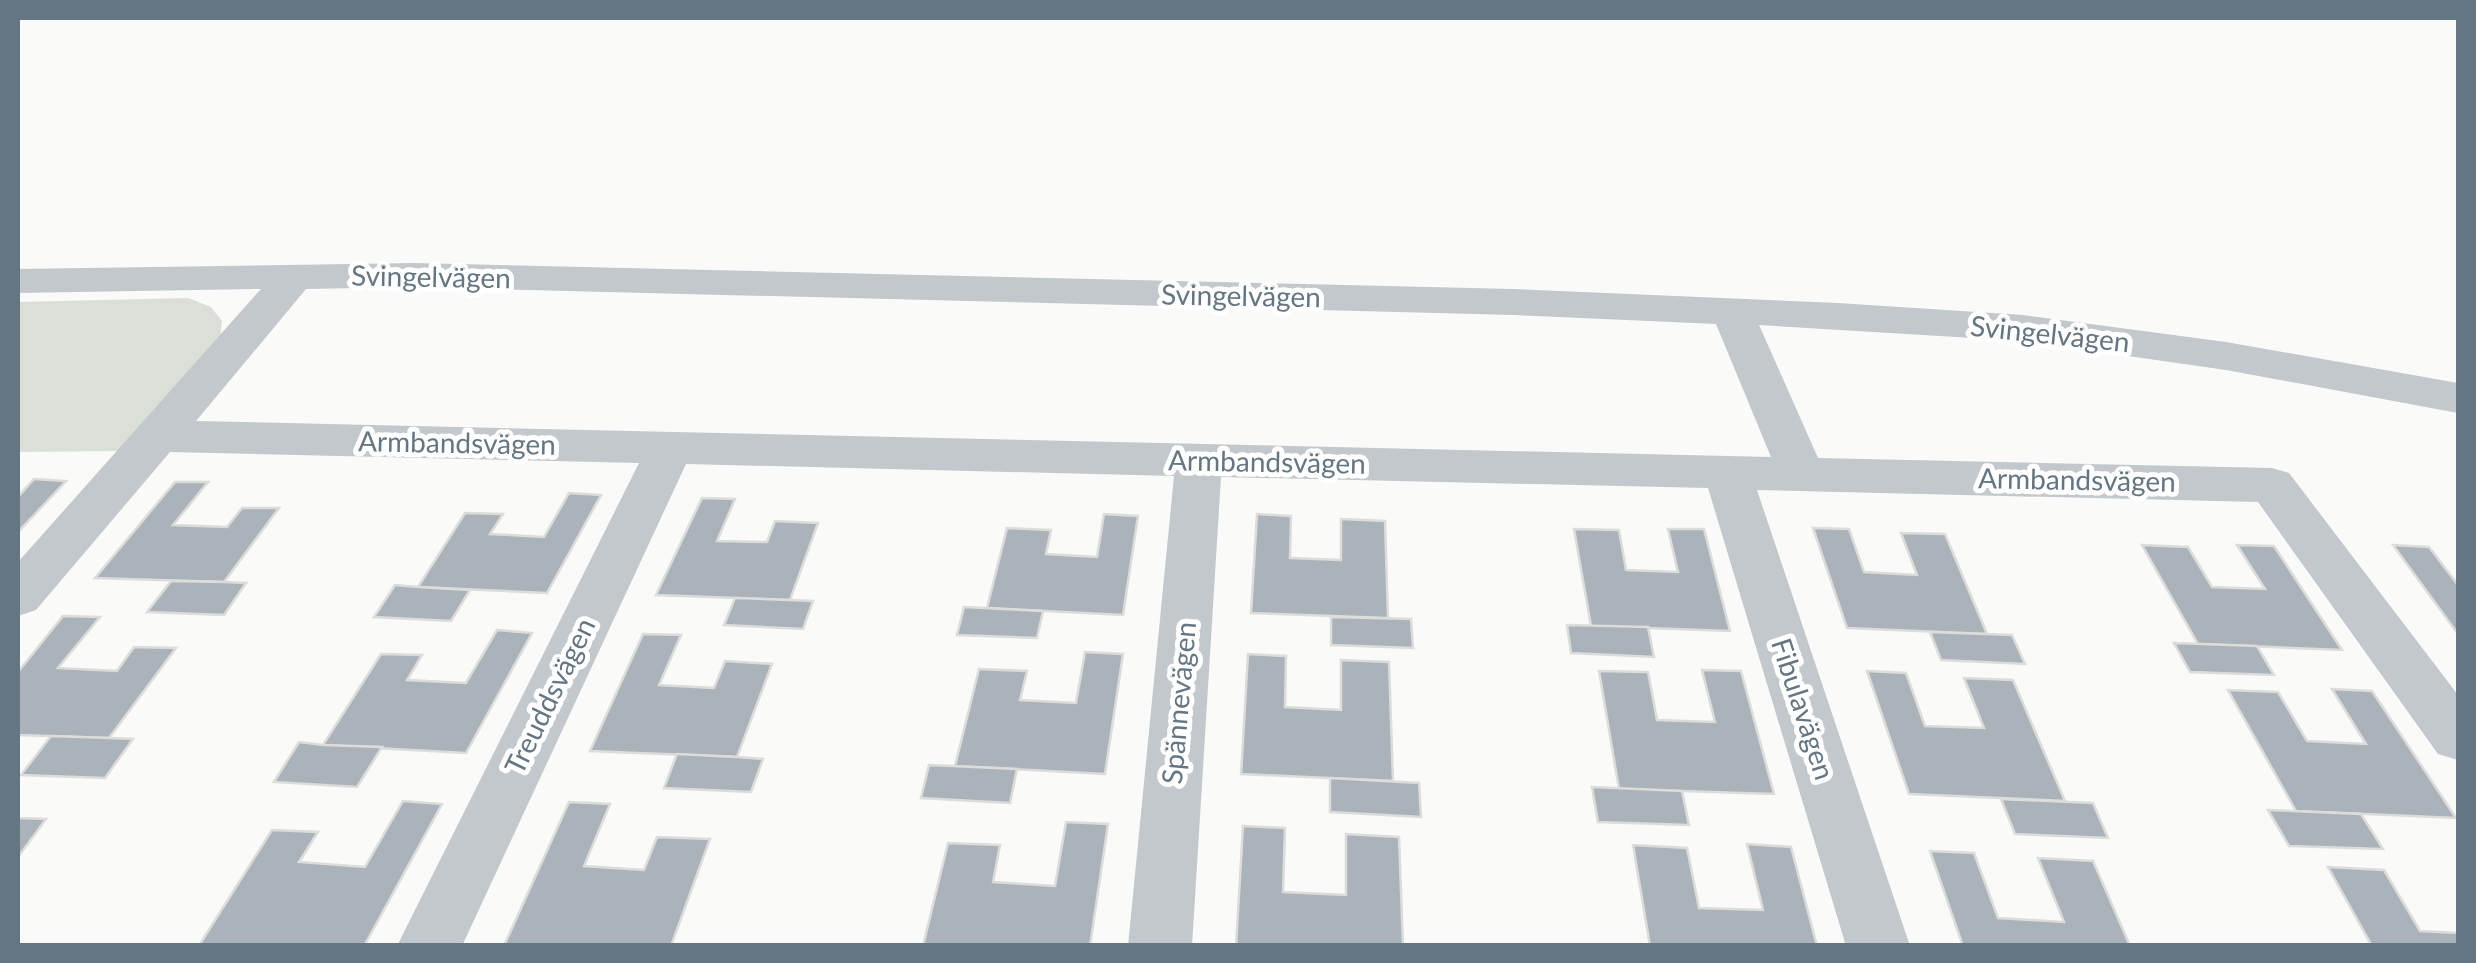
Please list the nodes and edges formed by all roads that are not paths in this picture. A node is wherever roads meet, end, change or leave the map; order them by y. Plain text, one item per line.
1 (294, 276) junction
2 (18, 280) edge
3 (1732, 312) junction
4 (2458, 398) edge
5 (158, 436) junction
6 (670, 448) junction
7 (1198, 460) junction
8 (1727, 472) junction
9 (1802, 474) junction
10 (18, 596) edge
11 (2458, 738) edge
12 (429, 946) edge
13 (1160, 946) edge
14 (1878, 946) edge

1 - 2 street, Svingelvägen
1 - 3 street, Svingelvägen
1 - 5 street
3 - 4 street, Svingelvägen
3 - 9 street
5 - 6 street, Armbandsvägen
5 - 10 street
6 - 7 street, Armbandsvägen
6 - 12 street, Treuddsvägen
7 - 8 street, Armbandsvägen
7 - 13 street, Spännevägen
8 - 9 street, Armbandsvägen
8 - 14 street, Fibulavägen
9 - 11 street, Armbandsvägen

